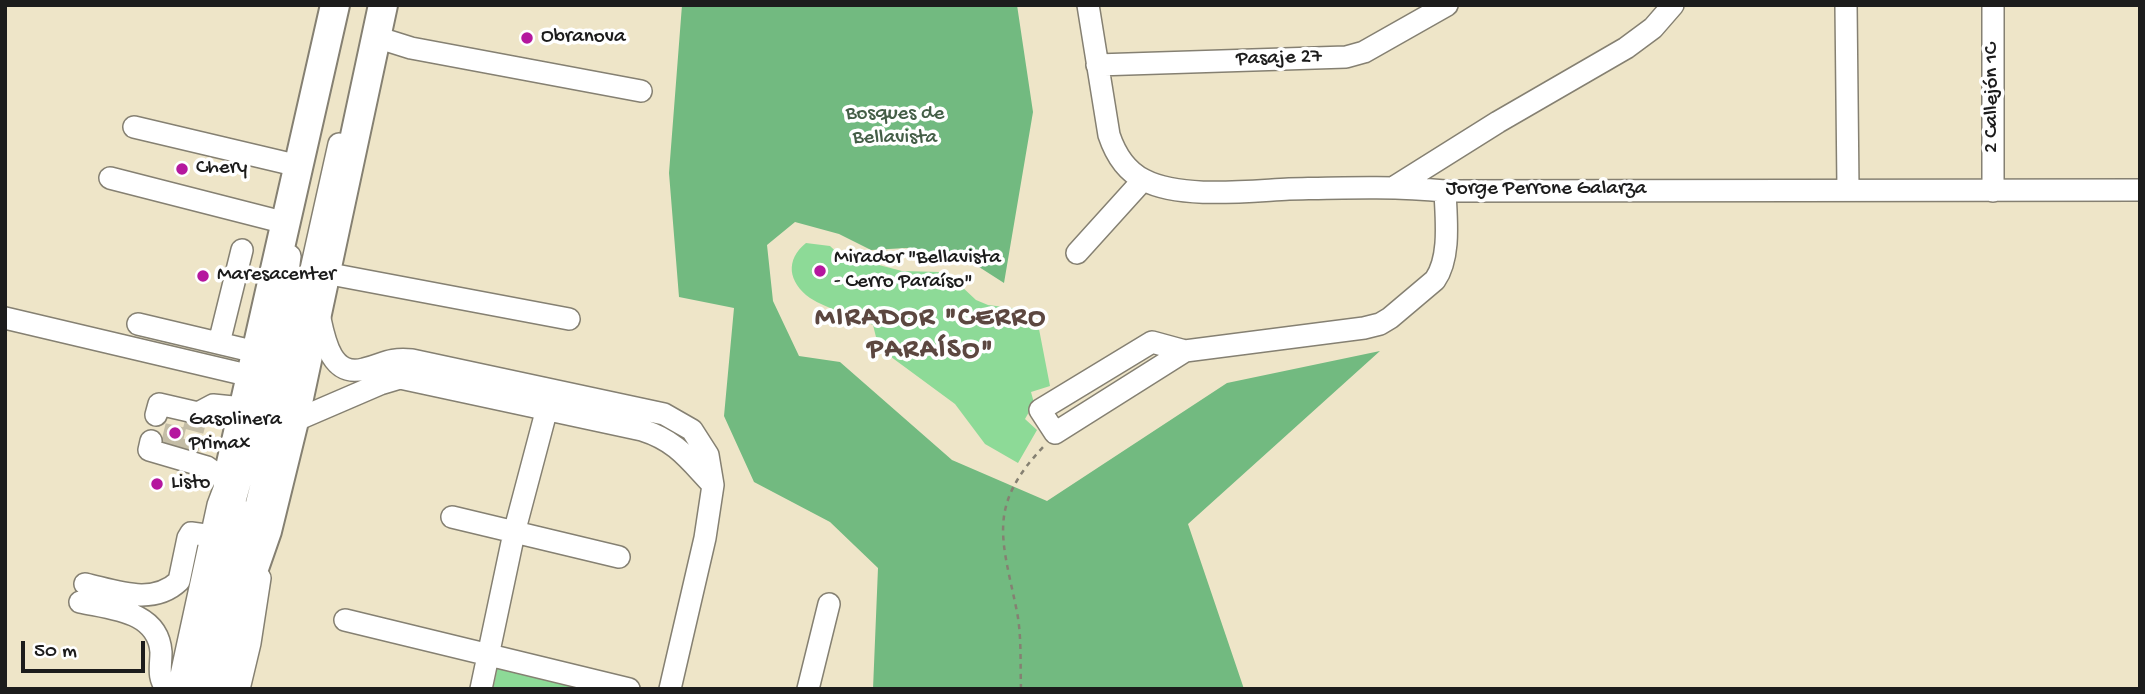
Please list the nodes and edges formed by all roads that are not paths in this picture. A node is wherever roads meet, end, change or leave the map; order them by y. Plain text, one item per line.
1 (335, 5) edge
2 (349, 5) edge
3 (370, 5) edge
4 (383, 5) edge
5 (1088, 5) edge
6 (1447, 5) edge
7 (1673, 5) edge
8 (1846, 5) edge
9 (1993, 5) edge
10 (376, 37) junction
11 (1097, 65) junction
12 (641, 91) dead end
13 (134, 127) dead end
14 (299, 166) junction
15 (110, 178) dead end
16 (1143, 180) junction
17 (1396, 186) junction
18 (1848, 189) junction
19 (2140, 190) edge
20 (1445, 191) junction
21 (1993, 191) junction
22 (286, 223) junction
23 (242, 250) dead end
24 (1077, 253) dead end
25 (325, 273) junction
26 (318, 309) junction
27 (5, 318) edge
28 (569, 319) dead end
29 (138, 324) dead end
30 (219, 343) junction
31 (254, 364) junction
32 (549, 401) junction
33 (243, 408) junction
34 (171, 415) dead end
35 (293, 421) junction
36 (1055, 433) road end
37 (163, 447) dead end
38 (227, 481) junction
39 (233, 508) junction
40 (452, 517) dead end
41 (267, 531) junction
42 (514, 533) junction
43 (213, 536) junction
44 (619, 557) dead end
45 (829, 604) dead end
46 (345, 620) dead end
47 (229, 640) junction
48 (488, 655) junction
49 (167, 689) edge
50 (178, 689) edge
51 (196, 689) edge
52 (219, 689) edge
53 (239, 689) edge
54 (481, 689) edge
55 (629, 689) edge
56 (670, 689) edge
57 (808, 689) edge

1 - 14 main road
2 - 39 street
3 - 47 street
4 - 10 main road
5 - 11 street
6 - 11 street, Pasaje 27
7 - 17 street
8 - 18 street
9 - 21 street, 2 Callejón 1C
10 - 12 street
10 - 25 main road
11 - 16 street
13 - 14 street
14 - 22 main road
15 - 22 street
16 - 17 street, Jorge Perrone Galarza
16 - 24 street
17 - 20 street, Jorge Perrone Galarza
18 - 20 street, Jorge Perrone Galarza
18 - 21 street, Jorge Perrone Galarza
19 - 21 street, Jorge Perrone Galarza
20 - 36 street
22 - 31 main road
23 - 30 street
25 - 26 main road
25 - 28 street
26 - 32 street
26 - 35 main road
27 - 31 street
29 - 30 street
30 - 31 street
31 - 33 main road
32 - 35 street
32 - 42 street
32 - 56 street
33 - 34 street
33 - 38 main road
35 - 41 main road
37 - 38 street
38 - 39 main road
38 - 43 street
39 - 51 main road
40 - 42 street
41 - 47 main road
41 - 53 street
42 - 44 street
42 - 48 street
43 - 49 street
43 - 50 street
45 - 57 street
46 - 48 street
47 - 52 main road
48 - 54 street
48 - 55 street

